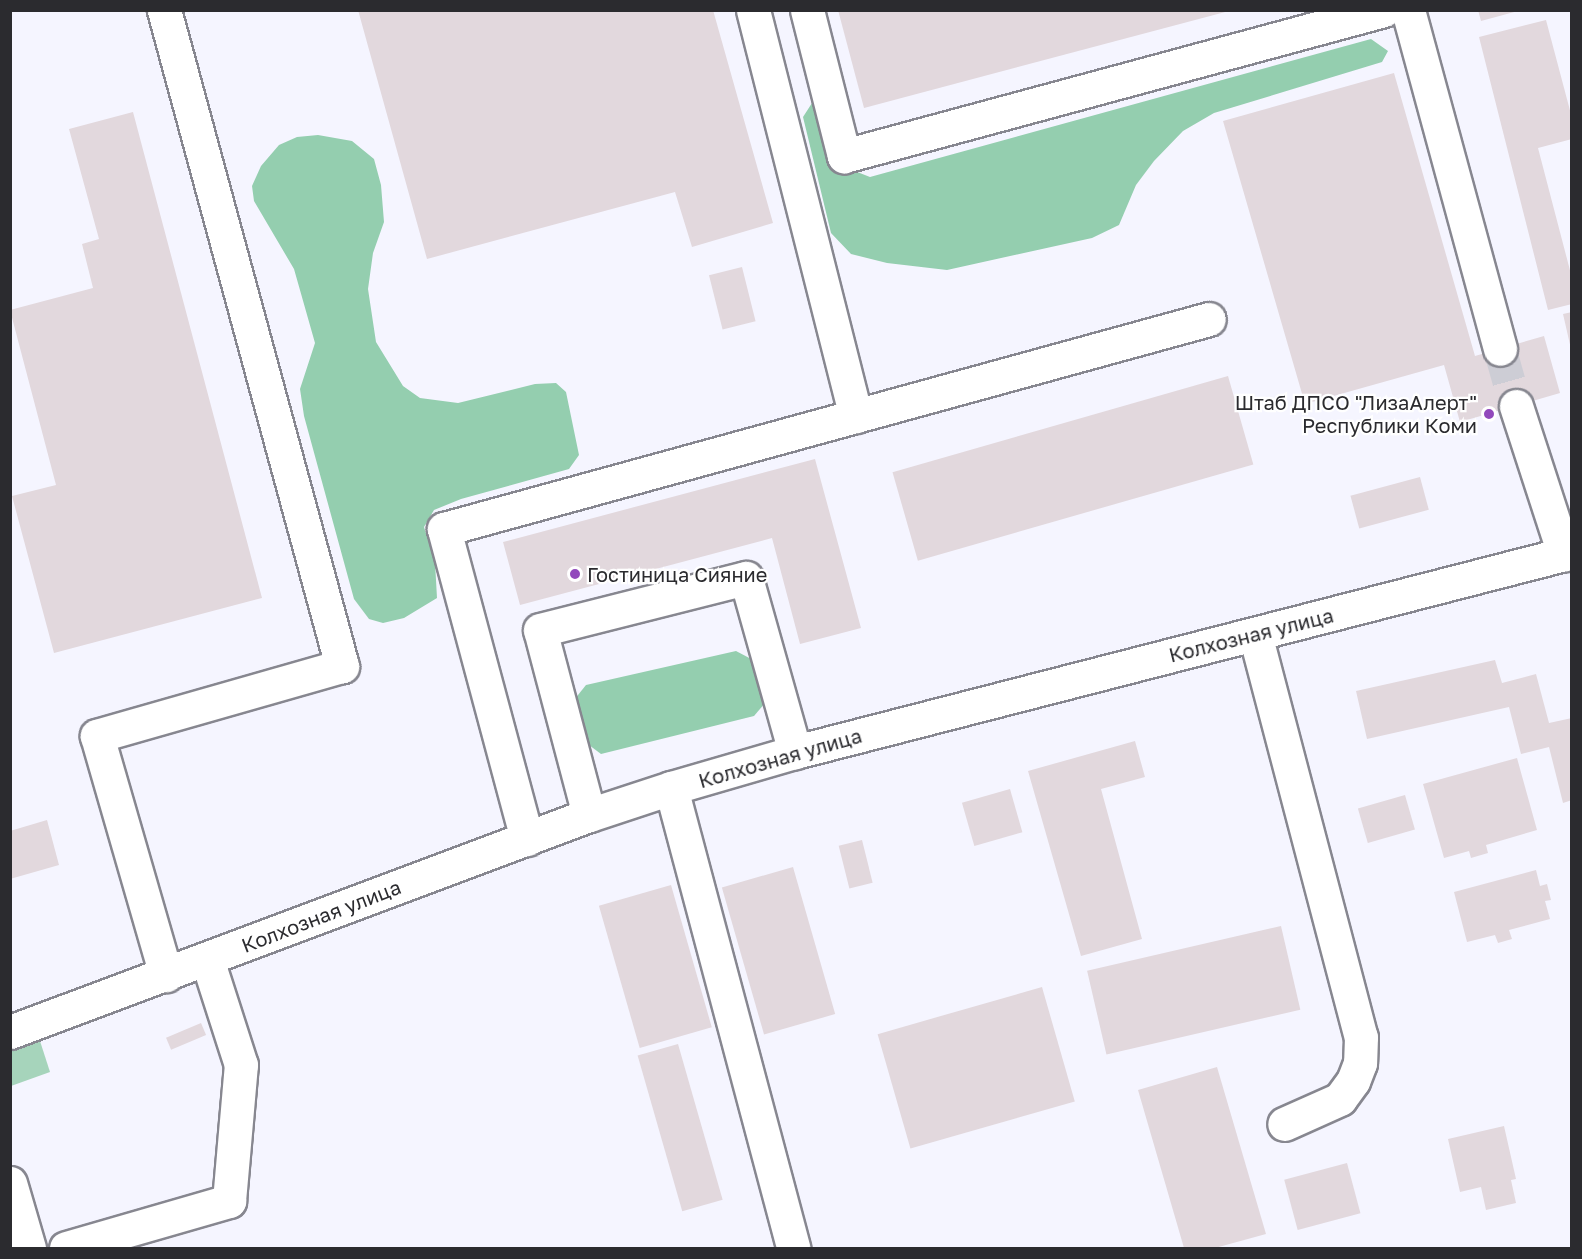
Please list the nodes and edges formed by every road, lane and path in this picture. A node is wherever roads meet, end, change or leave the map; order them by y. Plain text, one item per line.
1 (164, 10) edge
2 (753, 10) edge
3 (807, 10) edge
4 (1384, 10) edge
5 (1408, 10) edge
6 (1209, 319) dead end
7 (1500, 349) tunnel mouth
8 (1516, 406) tunnel mouth
9 (856, 416) junction
10 (1568, 553) edge
11 (1256, 634) junction
12 (795, 752) junction
13 (671, 789) junction
14 (589, 815) junction
15 (527, 839) junction
16 (207, 959) junction
17 (166, 975) junction
18 (10, 1032) edge
19 (1284, 1124) dead end
20 (10, 1183) edge
21 (29, 1248) edge
22 (66, 1248) edge
23 (793, 1248) edge

1 - 17 street
2 - 9 street
3 - 4 street
5 - 7 street
6 - 9 street
8 - 10 street
9 - 15 street
10 - 11 street, Колхозная улица
11 - 12 street, Колхозная улица
11 - 19 street
12 - 13 street, Колхозная улица
12 - 14 street
13 - 14 street, Колхозная улица
13 - 23 street
14 - 15 street, Колхозная улица
15 - 16 street, Колхозная улица
16 - 17 street, Колхозная улица
16 - 22 street
17 - 18 street, Колхозная улица
20 - 21 street

